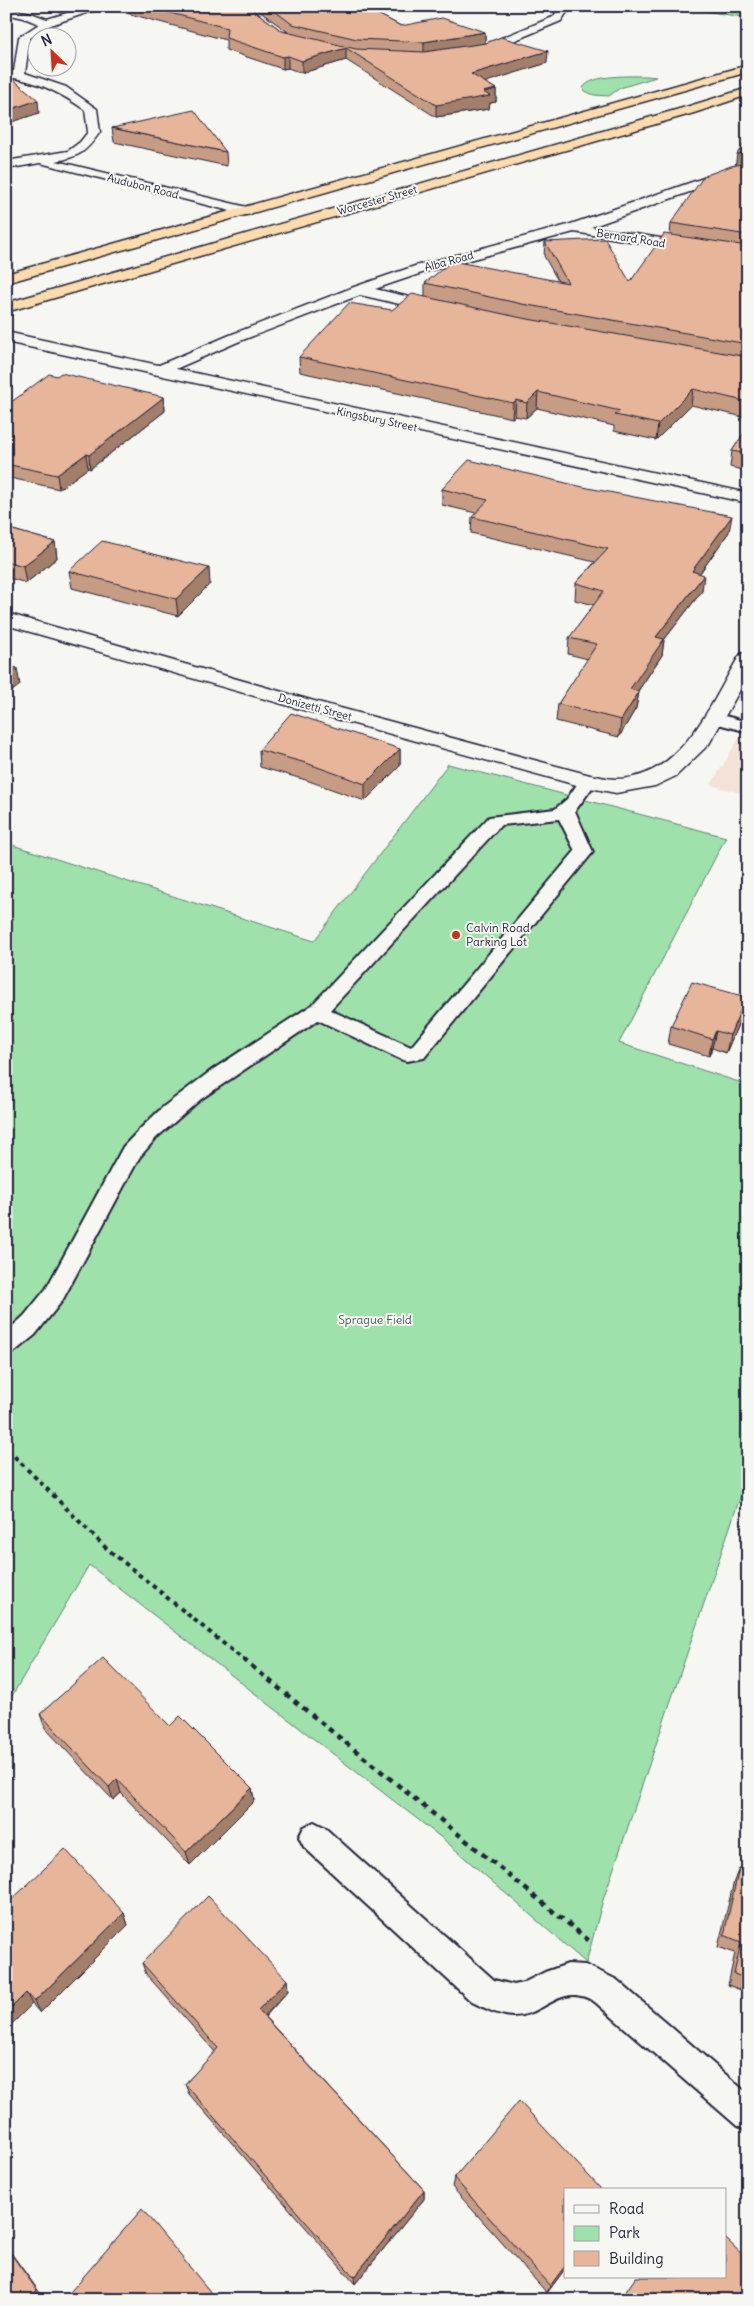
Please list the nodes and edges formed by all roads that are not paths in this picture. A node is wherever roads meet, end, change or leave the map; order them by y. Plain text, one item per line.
1 (102, 6) edge
2 (566, 6) edge
3 (6, 11) edge
4 (47, 23) junction
5 (462, 54) edge
6 (748, 68) edge
7 (13, 74) edge
8 (748, 91) edge
9 (72, 154) junction
10 (91, 158) dead end
11 (40, 160) junction
12 (6, 164) edge
13 (401, 168) junction
14 (748, 171) edge
15 (427, 186) junction
16 (206, 187) dead end
17 (273, 204) junction
18 (246, 212) junction
19 (573, 228) junction
20 (748, 256) edge
21 (6, 279) edge
22 (358, 290) junction
23 (6, 308) edge
24 (454, 311) edge
25 (6, 337) edge
26 (158, 371) junction
27 (748, 498) edge
28 (6, 620) edge
29 (748, 658) edge
30 (713, 718) junction
31 (748, 727) edge
32 (588, 781) junction
33 (566, 810) junction
34 (319, 1010) junction
35 (6, 1345) edge
36 (314, 1837) dead end
37 (748, 2115) edge

1 - 4 street
2 - 5 street
3 - 4 street
4 - 7 street
6 - 13 highway, Worcester Street
7 - 9 street
8 - 15 highway, Worcester Street
9 - 10 street, Audubon Road
9 - 11 street, Audubon Road
11 - 12 street, Audubon Road
11 - 18 street, Audubon Road
13 - 15 highway
13 - 17 highway, Worcester Street
14 - 19 street, Alba Road
15 - 23 highway, Worcester Street
16 - 17 street
17 - 18 highway, Worcester Street
18 - 21 highway, Worcester Street
19 - 20 street, Bernard Road
19 - 22 street, Alba Road
22 - 24 street
22 - 26 street, Alba Road
25 - 26 street, Kingsbury Street
26 - 27 street, Kingsbury Street
28 - 32 street, Donizetti Street
29 - 30 street, Donizetti Street
30 - 31 lane
30 - 32 street, Donizetti Street
32 - 33 lane
33 - 34 lane
33 - 34 lane
34 - 35 lane
36 - 37 lane

